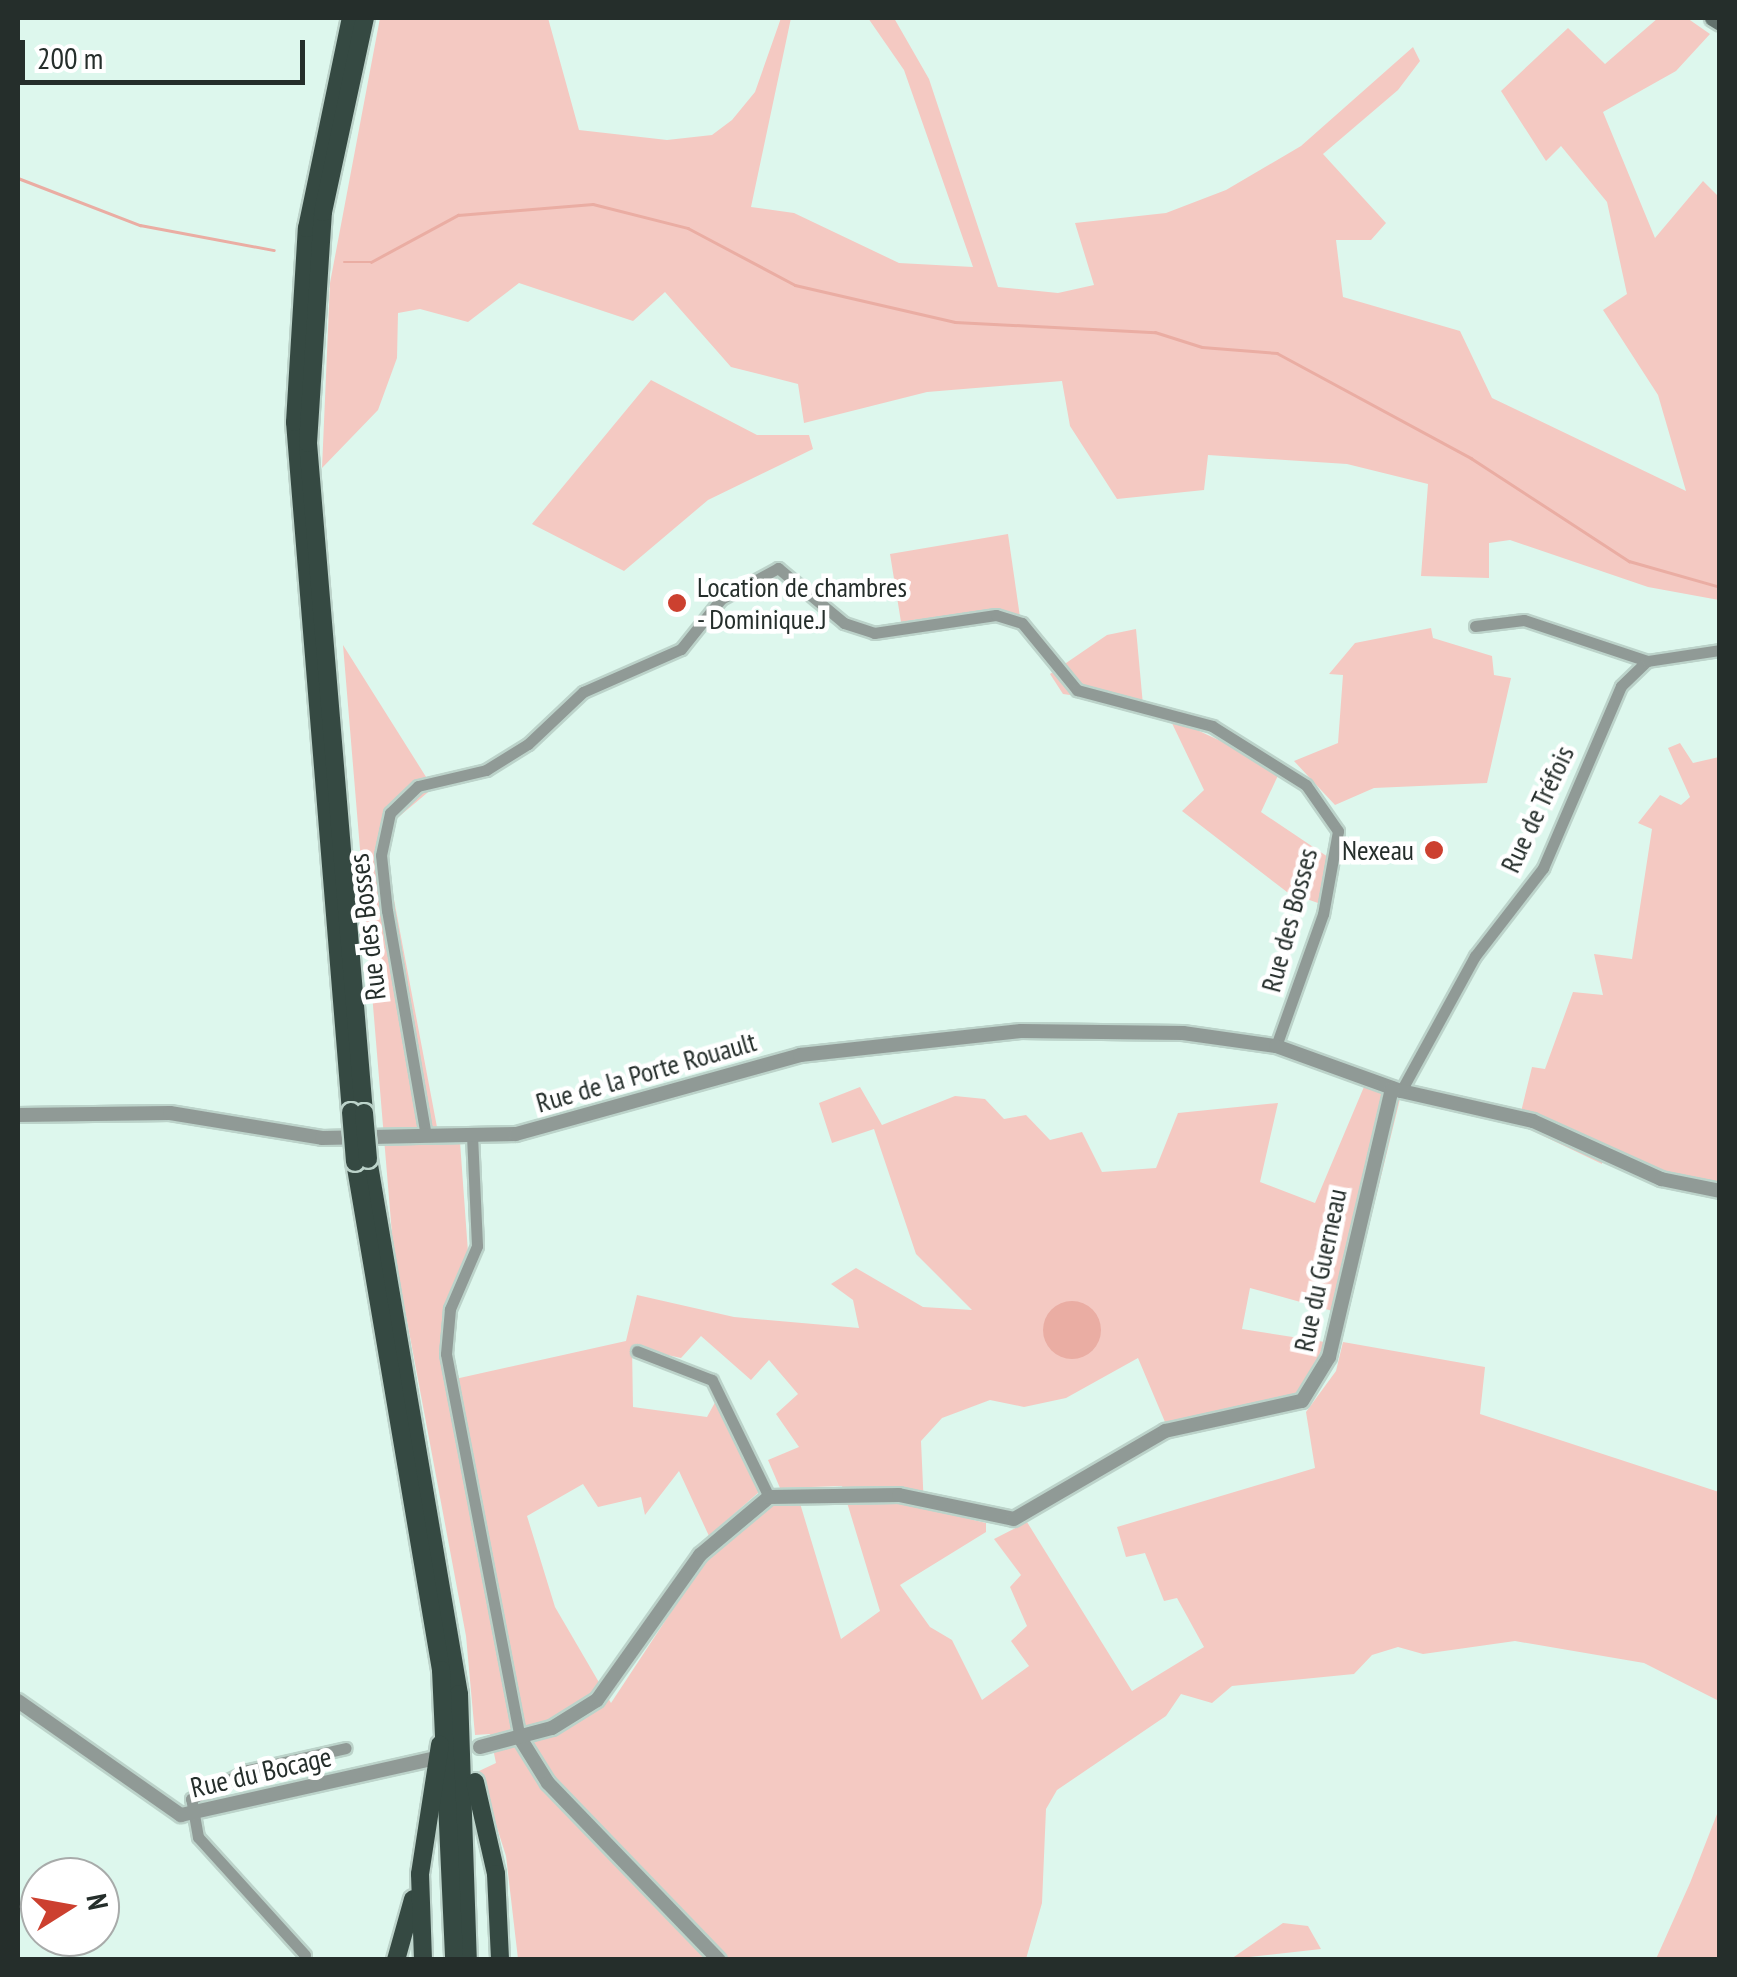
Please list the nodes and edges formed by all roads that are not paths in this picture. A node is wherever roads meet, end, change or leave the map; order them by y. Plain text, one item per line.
1 (351, 18) edge
2 (365, 18) edge
3 (1712, 18) edge
4 (1720, 23) edge
5 (1475, 626) dead end
6 (1720, 650) edge
7 (1648, 661) junction
8 (1276, 1046) junction
9 (1396, 1090) junction
10 (358, 1113) junction
11 (18, 1115) edge
12 (472, 1135) junction
13 (426, 1136) junction
14 (362, 1161) junction
15 (1720, 1191) edge
16 (637, 1351) dead end
17 (769, 1497) junction
18 (441, 1670) junction
19 (459, 1694) junction
20 (18, 1701) edge
21 (520, 1738) junction
22 (346, 1748) dead end
23 (480, 1748) dead end
24 (431, 1759) dead end
25 (191, 1816) junction
26 (420, 1874) junction
27 (305, 1955) dead end
28 (396, 1960) edge
29 (424, 1960) edge
30 (454, 1960) edge
31 (468, 1960) edge
32 (504, 1960) edge
33 (720, 1960) edge

1 - 10 highway
2 - 10 highway
3 - 4 main road
5 - 7 street
6 - 7 street
7 - 9 street, Rue de Tréfois
8 - 9 street, Rue de la Porte Rouault
8 - 12 street, Rue de la Porte Rouault
8 - 13 street, Rue des Bosses
9 - 15 street, Rue de la Porte Rouault
9 - 17 street, Rue du Guerneau
10 - 14 highway, bridge
11 - 13 street, Rue de la Porte Rouault
12 - 13 street, Rue de la Porte Rouault
12 - 21 street
14 - 18 highway
14 - 19 highway
16 - 17 street
17 - 21 street
18 - 26 highway
18 - 30 highway
19 - 31 highway
19 - 32 highway
20 - 25 street, Rue du Bocage
21 - 23 street
21 - 33 street
22 - 25 street
24 - 25 street, Rue du Bocage
25 - 27 street
26 - 28 highway
26 - 29 highway

